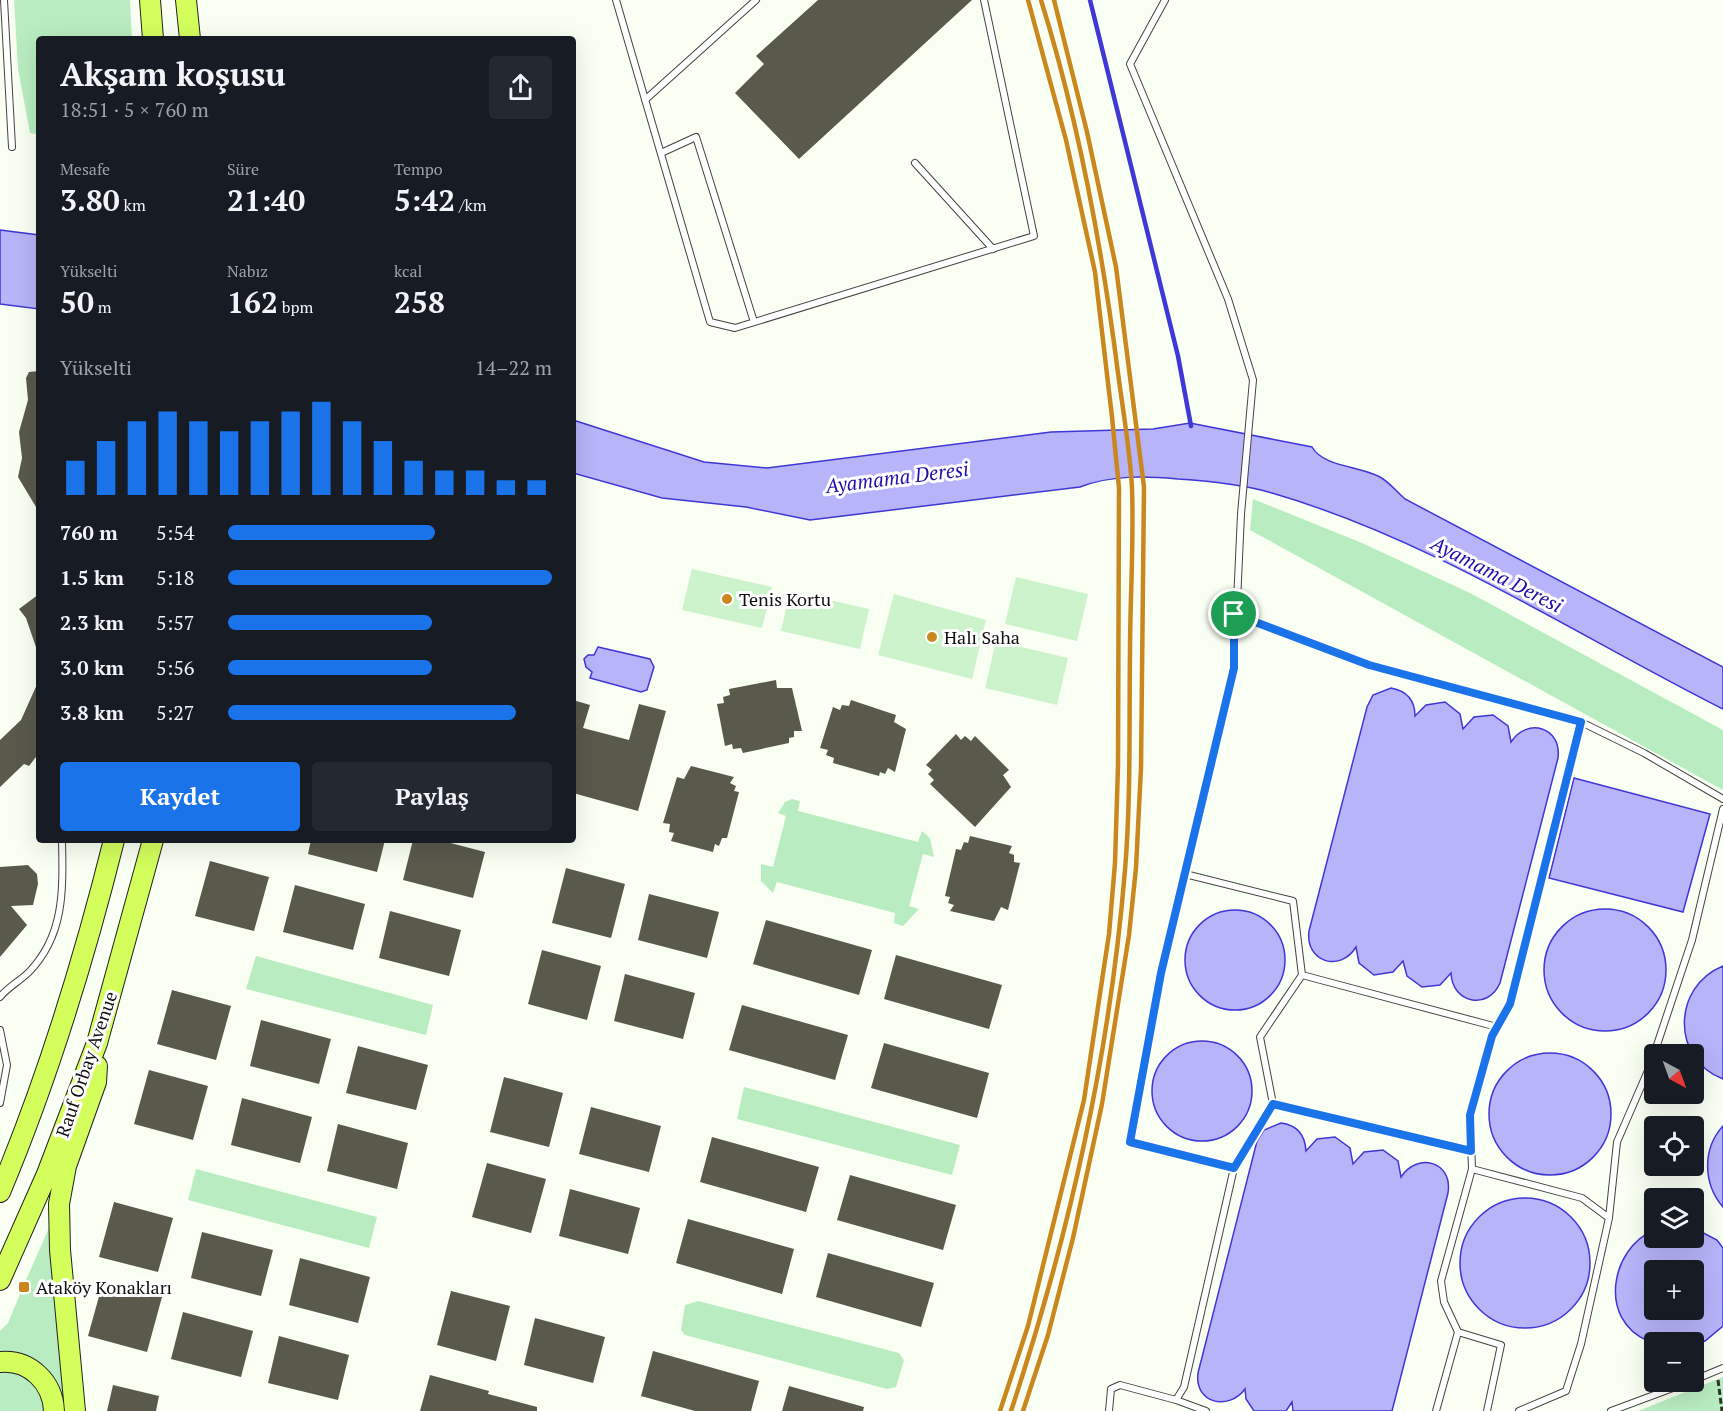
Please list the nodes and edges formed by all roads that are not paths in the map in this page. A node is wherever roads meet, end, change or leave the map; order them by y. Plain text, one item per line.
1 (4, 0) edge
2 (150, 0) edge
3 (186, 0) edge
4 (616, 0) edge
5 (756, 0) edge
6 (984, 0) edge
7 (1165, 0) edge
8 (153, 36) edge
9 (189, 36) edge
10 (645, 100) junction
11 (12, 147) dead end
12 (661, 153) junction
13 (915, 163) dead end
14 (993, 249) junction
15 (754, 322) junction
16 (1234, 614) junction
17 (1581, 722) junction
18 (1723, 799) edge
19 (1723, 809) edge
20 (62, 843) edge
21 (113, 843) edge
22 (152, 843) edge
23 (1185, 874) junction
24 (1302, 975) junction
25 (0, 997) edge
26 (1497, 1027) junction
27 (0, 1030) edge
28 (97, 1042) junction
29 (0, 1103) edge
30 (1273, 1104) junction
31 (1471, 1151) junction
32 (1234, 1168) junction
33 (1472, 1169) junction
34 (5, 1172) edge
35 (0, 1192) edge
36 (1609, 1218) junction
37 (0, 1280) edge
38 (1458, 1332) junction
39 (0, 1362) edge
40 (1720, 1370) edge
41 (1704, 1376) edge
42 (1662, 1392) edge
43 (1176, 1400) junction
44 (54, 1411) edge
45 (75, 1411) edge
46 (1109, 1411) edge
47 (1206, 1411) edge
48 (1436, 1411) edge
49 (1487, 1411) edge
50 (1519, 1411) edge
51 (1611, 1411) edge

1 - 11 lane
2 - 8 highway
3 - 9 highway
4 - 10 lane
5 - 10 lane
6 - 14 lane
7 - 16 lane
10 - 12 lane
12 - 15 lane
12 - 15 lane
13 - 14 lane
14 - 15 lane
16 - 17 lane
16 - 23 lane
17 - 18 lane
17 - 26 lane
19 - 36 lane
20 - 25 lane
21 - 34 highway, Rauf Orbay Avenue
22 - 28 highway, Rauf Orbay Avenue
23 - 24 lane
23 - 32 lane
24 - 26 lane
24 - 30 lane
26 - 31 lane
27 - 29 lane
28 - 37 highway, Rauf Orbay Avenue
28 - 45 highway
30 - 31 lane
30 - 32 lane
31 - 33 lane
32 - 43 lane
33 - 36 lane
33 - 38 lane
34 - 35 highway, Rauf Orbay Avenue
36 - 50 lane
38 - 48 lane
38 - 49 lane
39 - 44 highway
40 - 41 lane
42 - 51 lane
43 - 46 lane
43 - 47 lane

